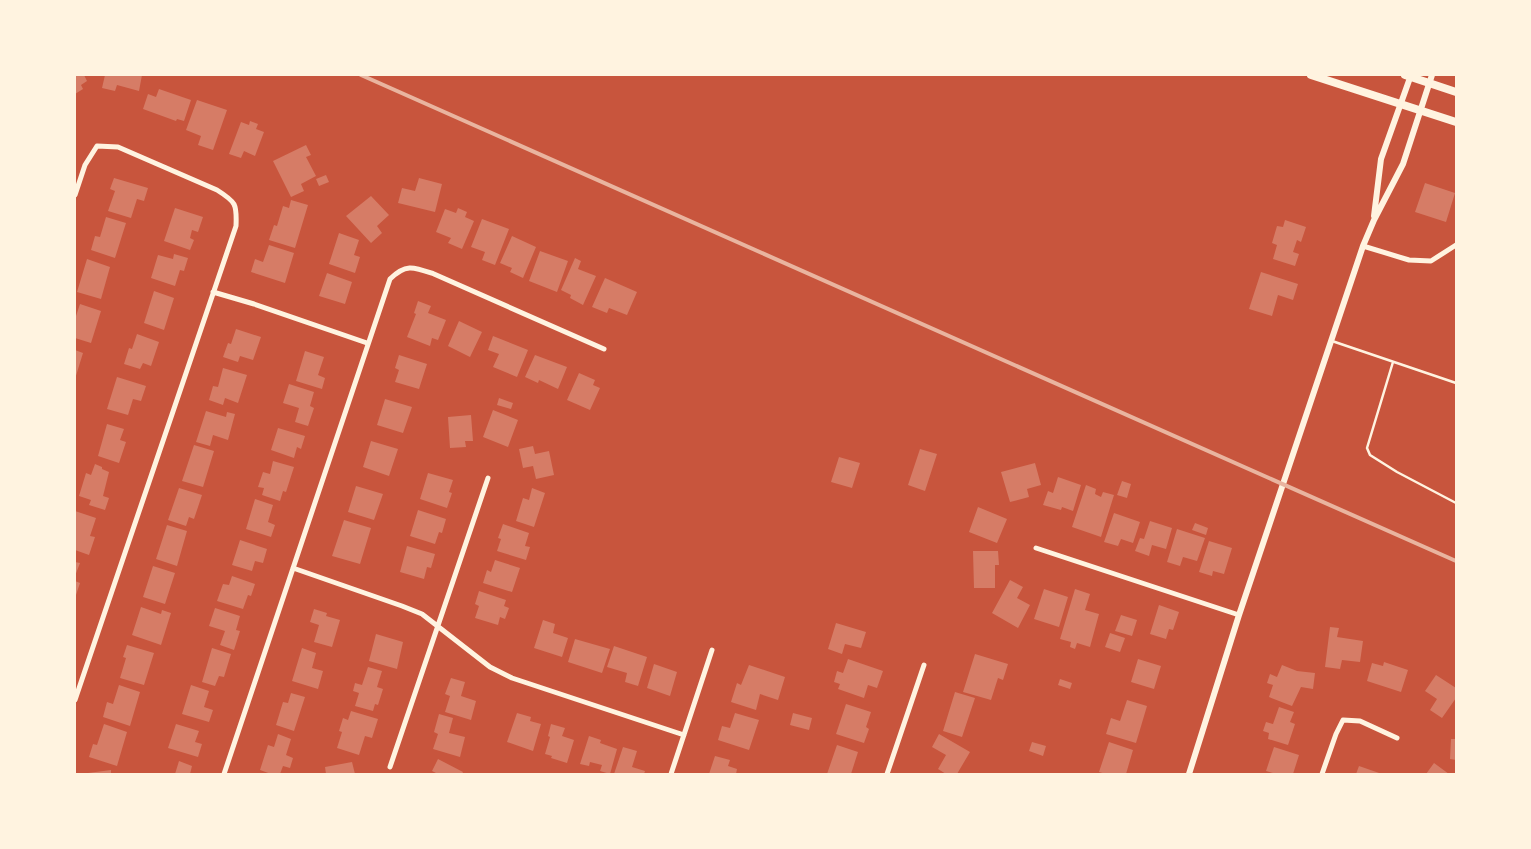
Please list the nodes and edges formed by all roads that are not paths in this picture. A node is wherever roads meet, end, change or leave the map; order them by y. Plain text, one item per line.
1 (1311, 75) edge
2 (1432, 75) edge
3 (1409, 76) edge
4 (1429, 84) junction
5 (1456, 92) edge
6 (1401, 104) junction
7 (1421, 110) junction
8 (1456, 122) edge
9 (75, 195) edge
10 (1374, 220) junction
11 (1456, 245) edge
12 (1363, 246) junction
13 (213, 292) junction
14 (1331, 341) junction
15 (367, 343) junction
16 (604, 350) dead end
17 (1393, 362) junction
18 (1456, 383) edge
19 (488, 478) dead end
20 (1456, 503) edge
21 (1036, 548) dead end
22 (293, 568) junction
23 (1239, 615) junction
24 (438, 626) junction
25 (712, 650) dead end
26 (924, 665) dead end
27 (75, 700) edge
28 (684, 734) junction
29 (1397, 738) dead end
30 (390, 767) dead end
31 (224, 774) edge
32 (671, 774) edge
33 (888, 774) edge
34 (1189, 774) edge
35 (1322, 774) edge

1 - 6 main road
2 - 4 street
3 - 4 main road
3 - 6 street
4 - 5 main road
4 - 7 street
6 - 7 main road
6 - 10 street
7 - 8 main road
7 - 10 street
9 - 13 street
10 - 12 street
11 - 12 street
12 - 14 street
13 - 15 street
13 - 27 street
14 - 17 lane
14 - 23 street
15 - 16 street
15 - 22 street
17 - 18 lane
17 - 20 lane
19 - 24 street
21 - 23 street
22 - 24 street
22 - 31 street
23 - 34 street
24 - 28 street
24 - 30 street
25 - 28 street
26 - 33 street
28 - 32 street
29 - 35 street

